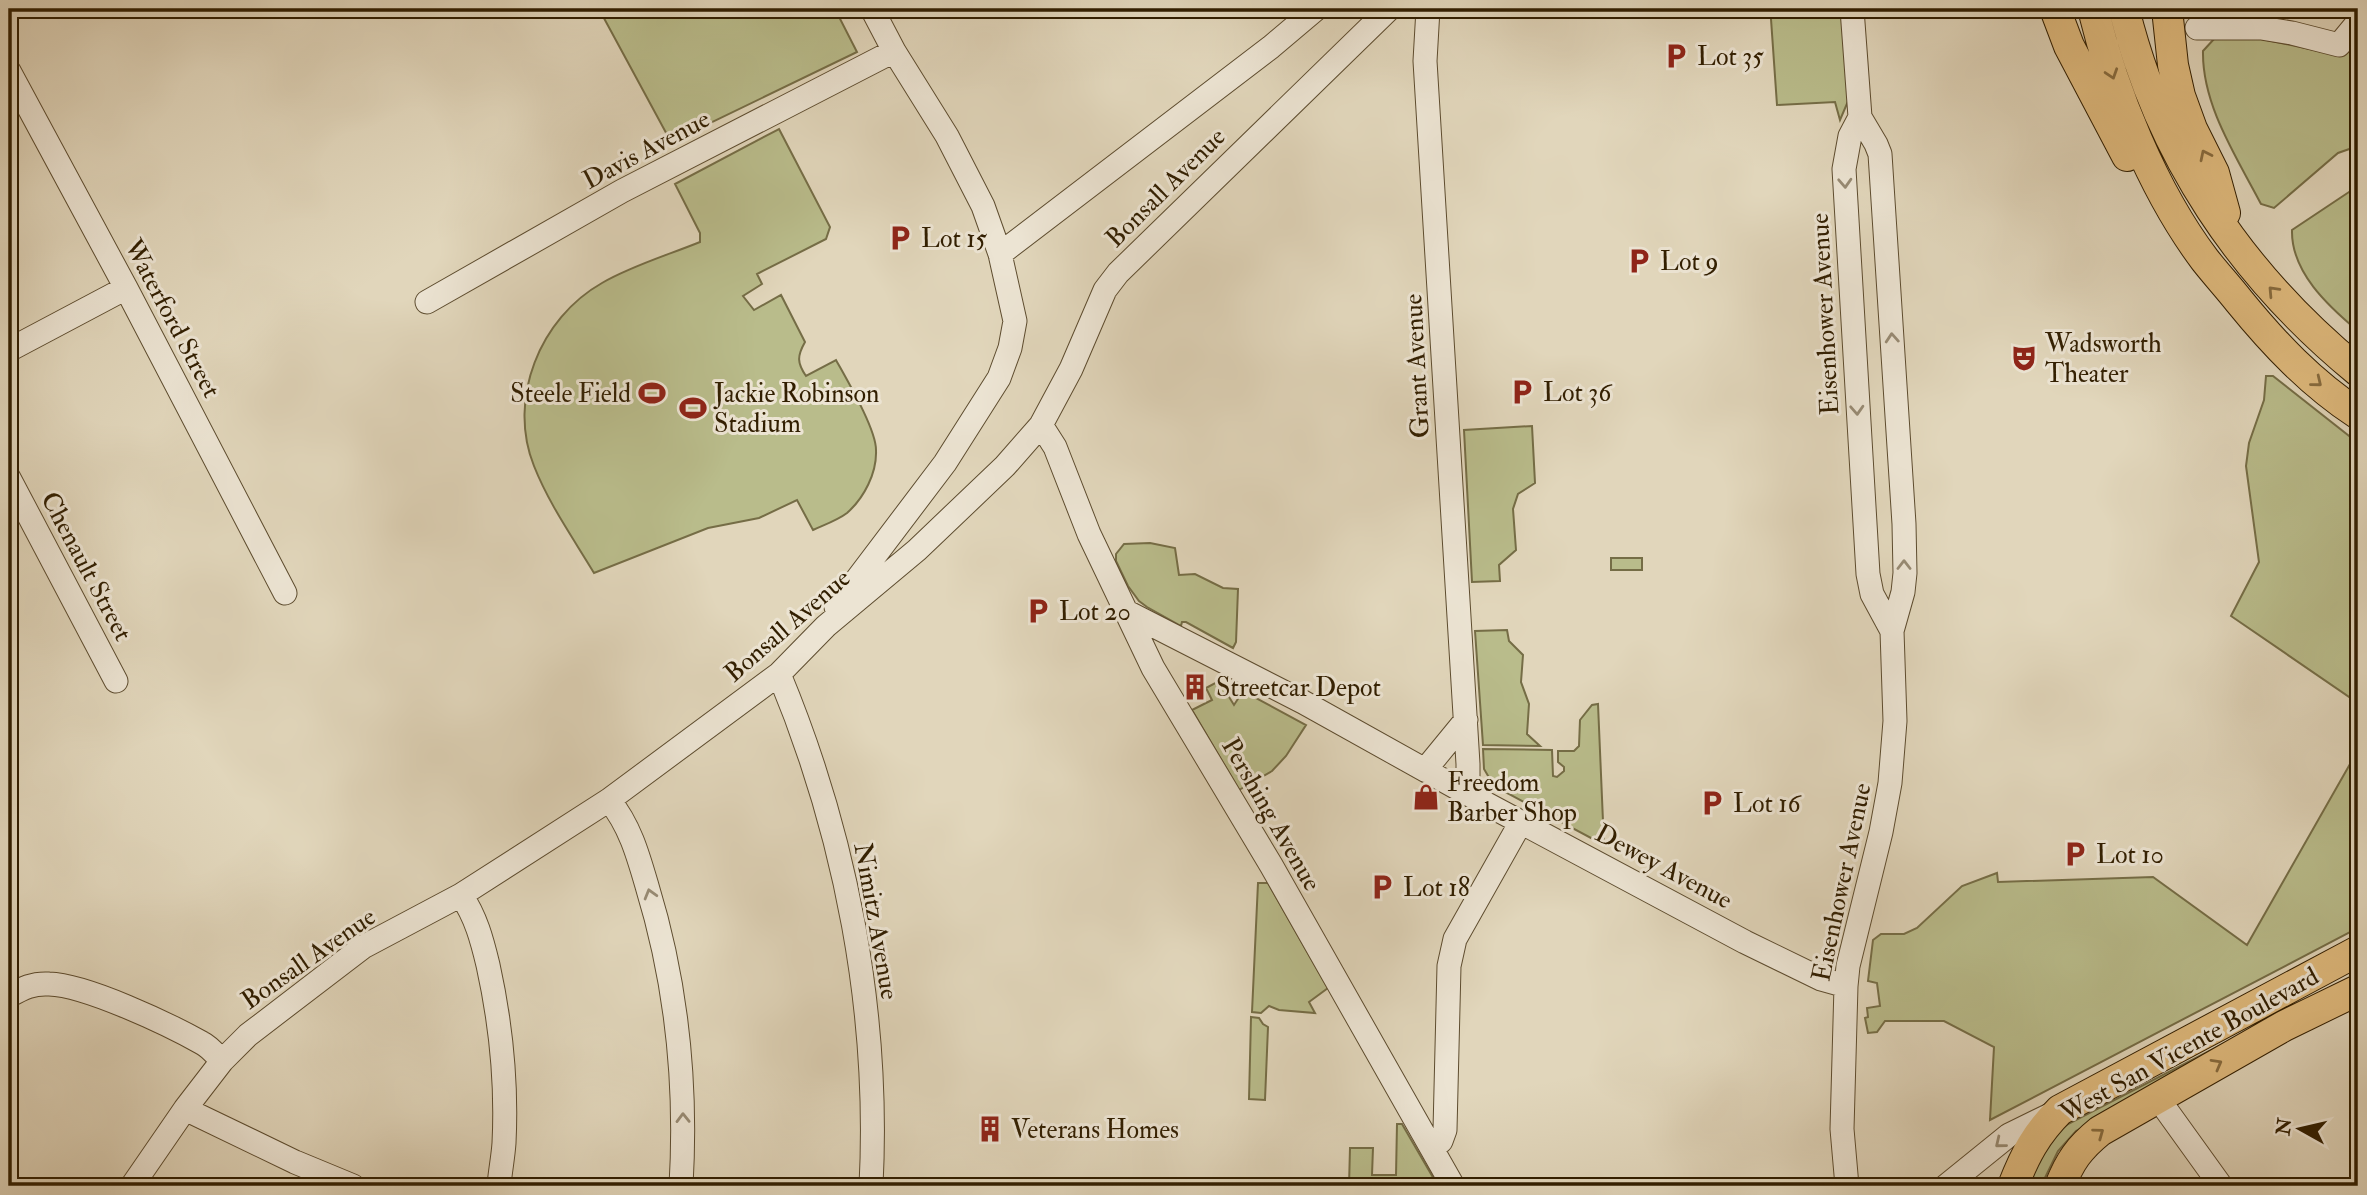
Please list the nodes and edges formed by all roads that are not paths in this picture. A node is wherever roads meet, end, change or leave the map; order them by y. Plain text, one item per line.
1 (872, 9) edge
2 (1316, 9) edge
3 (1389, 9) edge
4 (1428, 9) edge
5 (1852, 9) edge
6 (2055, 9) edge
7 (2093, 9) edge
8 (2124, 9) edge
9 (2166, 9) edge
10 (2358, 23) edge
11 (2197, 28) dead end
12 (894, 51) junction
13 (9, 71) edge
14 (1860, 117) junction
15 (2233, 243) junction
16 (1000, 254) junction
17 (126, 288) junction
18 (427, 302) dead end
19 (2274, 344) junction
20 (9, 350) edge
21 (2358, 371) edge
22 (1894, 373) junction
23 (1855, 374) junction
24 (2358, 414) edge
25 (1041, 425) junction
26 (9, 478) edge
27 (285, 593) dead end
28 (1125, 611) junction
29 (826, 626) junction
30 (1892, 631) junction
31 (779, 674) junction
32 (116, 681) dead end
33 (1466, 720) junction
34 (1425, 769) junction
35 (1468, 794) junction
36 (609, 800) junction
37 (1521, 822) junction
38 (461, 895) junction
39 (2358, 951) edge
40 (1846, 986) junction
41 (2358, 990) edge
42 (9, 996) edge
43 (222, 1061) junction
44 (2157, 1097) junction
45 (184, 1109) junction
46 (2060, 1110) junction
47 (1433, 1148) junction
48 (498, 1185) edge
49 (132, 1186) edge
50 (353, 1186) edge
51 (681, 1186) edge
52 (870, 1186) edge
53 (1453, 1186) edge
54 (1847, 1186) edge
55 (1945, 1186) edge
56 (2013, 1186) edge
57 (2060, 1186) edge
58 (2221, 1186) edge

1 - 12 street
2 - 16 street, Bonsall Avenue
3 - 25 street, Bonsall Avenue
4 - 33 street, Grant Avenue
5 - 14 street, Eisenhower Avenue
6 - 19 main road
7 -> 19 main road
8 - 15 main road
15 -> 9 main road
10 - 11 street
12 - 16 street
12 - 18 street, Davis Avenue
13 - 17 street, Waterford Street
22 -> 14 street, Eisenhower Avenue
14 -> 23 street, Eisenhower Avenue
21 -> 15 main road
16 - 29 street
17 - 20 street
17 - 27 street, Waterford Street
19 -> 24 main road
22 - 23 street
30 -> 22 street, Eisenhower Avenue
23 -> 30 street, Eisenhower Avenue
25 - 28 street, Pershing Avenue
25 - 29 street, Bonsall Avenue
26 - 32 street, Chenault Street
28 - 34 street, Dewey Avenue
28 - 47 street, Pershing Avenue
29 - 31 street, Bonsall Avenue
30 - 40 street, Eisenhower Avenue
31 - 36 street, Bonsall Avenue
31 - 52 street, Nimitz Avenue
33 - 34 street
33 - 35 street, Grant Avenue
34 - 35 street, Dewey Avenue
35 - 37 street, Dewey Avenue
36 - 38 street, Bonsall Avenue
51 -> 36 street
37 - 40 street, Dewey Avenue
37 - 47 street
38 - 43 street, Bonsall Avenue
38 - 48 street
39 - 46 main road, West San Vicente Boulevard
40 - 54 street, Eisenhower Avenue
44 -> 41 main road, West San Vicente Boulevard
42 - 43 street
43 - 45 street, Bonsall Avenue
57 -> 44 main road, West San Vicente Boulevard
44 - 58 street
45 - 49 street, Bonsall Avenue
45 - 50 street
46 -> 55 street
46 - 56 main road, West San Vicente Boulevard
47 - 53 street, Pershing Avenue

